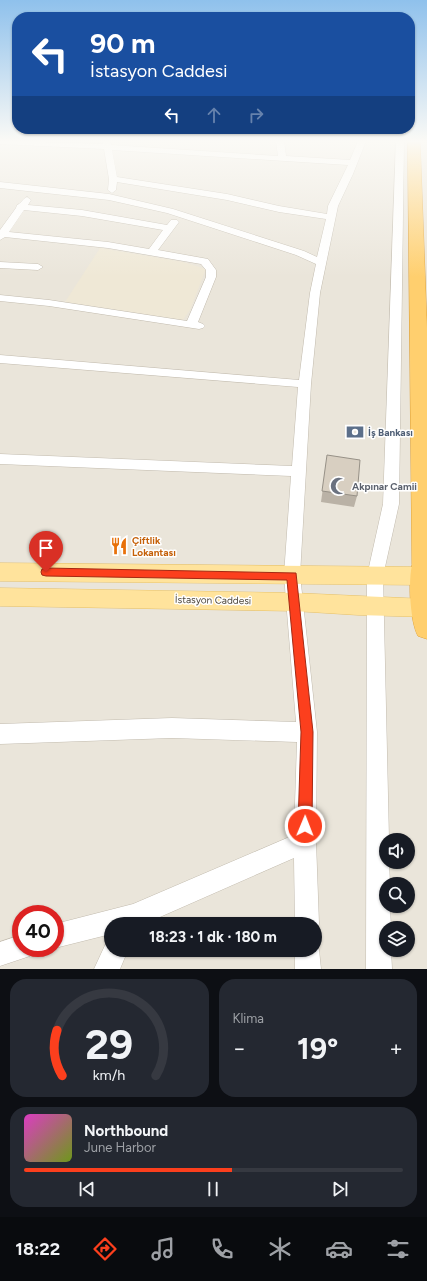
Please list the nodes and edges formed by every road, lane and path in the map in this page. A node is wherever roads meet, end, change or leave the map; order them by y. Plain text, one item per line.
1 (11, 186) edge
2 (112, 186) edge
3 (159, 186) edge
4 (343, 186) edge
5 (399, 186) edge
6 (415, 186) edge
7 (36, 189) junction
8 (109, 197) junction
9 (14, 211) junction
10 (179, 215) junction
11 (330, 218) junction
12 (169, 228) junction
13 (1, 236) edge
14 (152, 252) junction
15 (322, 263) junction
16 (0, 265) edge
17 (38, 267) dead end
18 (0, 298) edge
19 (0, 359) edge
20 (305, 384) junction
21 (0, 459) edge
22 (299, 471) junction
23 (0, 572) edge
24 (292, 576) junction
25 (376, 576) junction
26 (422, 576) junction
27 (0, 597) edge
28 (294, 602) junction
29 (377, 607) junction
30 (427, 618) edge
31 (307, 732) junction
32 (0, 734) edge
33 (304, 842) junction
34 (139, 917) edge
35 (306, 917) edge
36 (104, 926) edge
37 (64, 934) edge
38 (12, 950) edge
39 (0, 954) edge
40 (113, 957) edge
41 (307, 957) edge
42 (107, 969) edge
43 (308, 969) edge
44 (379, 969) edge

1 - 7 street
2 - 8 street
3 - 11 street
4 - 11 street
5 - 25 street
6 - 26 highway
7 - 8 street
7 - 9 street
8 - 10 street
9 - 12 street
9 - 13 street
10 - 12 street
10 - 15 street
11 - 15 street
12 - 14 street
13 - 14 street
14 - 18 street
15 - 20 street
16 - 17 street
19 - 20 street
20 - 22 street
21 - 22 street
22 - 24 street
23 - 24 main road
24 - 25 main road
24 - 28 street
25 - 26 main road
25 - 29 street
26 - 30 highway
27 - 28 main road, İstasyon Caddesi
28 - 29 main road, İstasyon Caddesi
28 - 31 street
29 - 30 main road, İstasyon Caddesi
29 - 44 street
31 - 32 street
31 - 33 street
33 - 34 street
33 - 35 street
36 - 37 street
38 - 39 street
40 - 42 street
41 - 43 street

